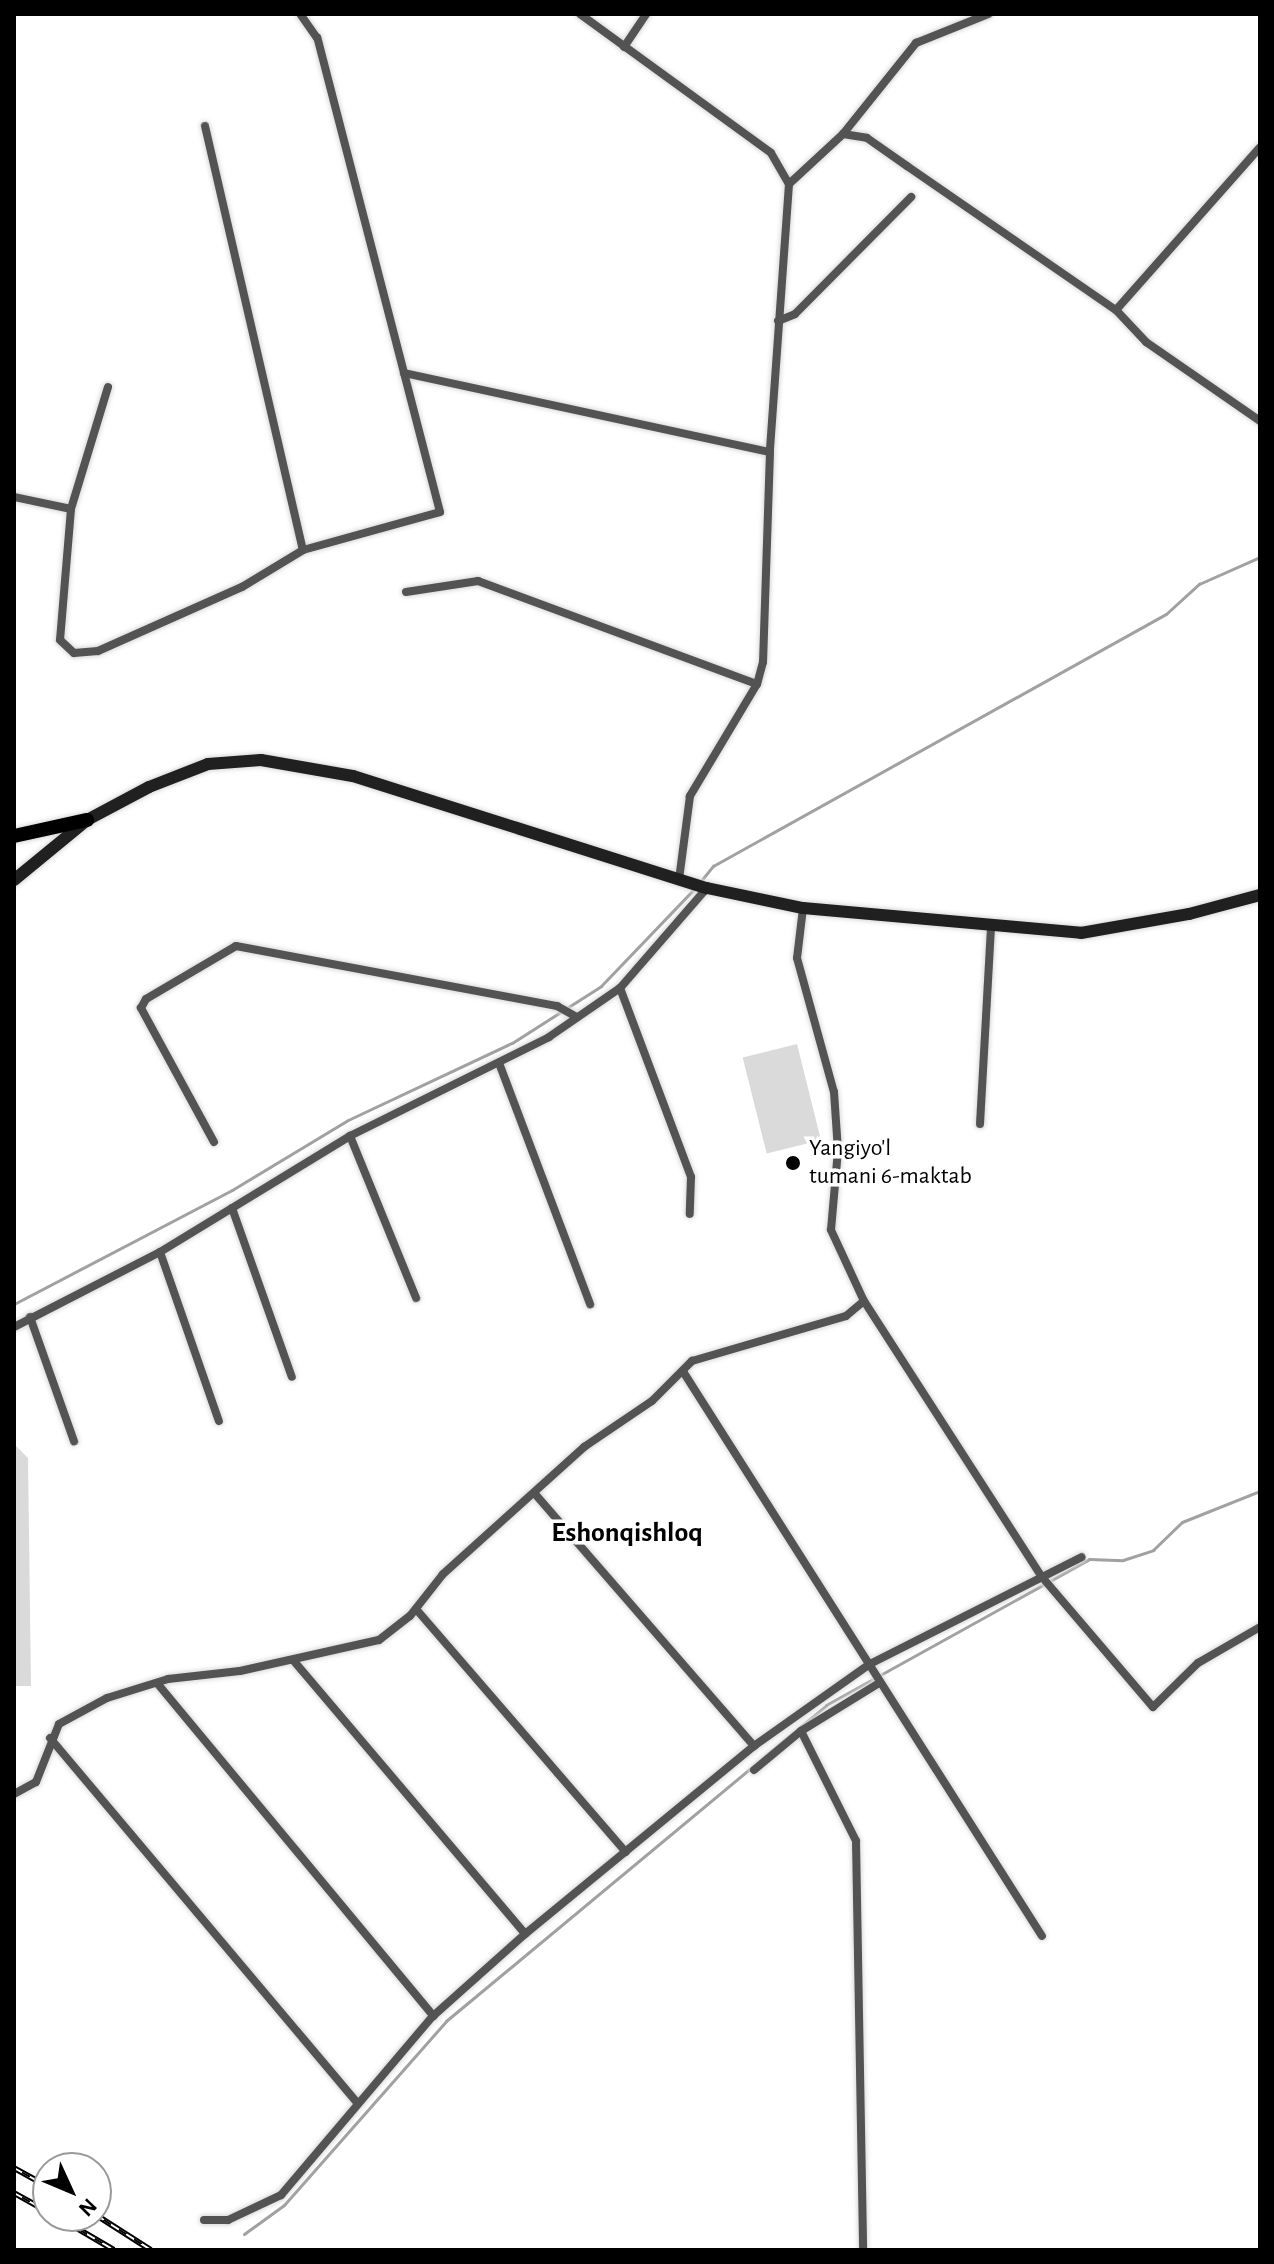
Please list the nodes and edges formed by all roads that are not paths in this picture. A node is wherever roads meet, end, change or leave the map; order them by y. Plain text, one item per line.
1 (300, 14) edge
2 (580, 14) edge
3 (646, 14) edge
4 (988, 14) edge
5 (624, 47) junction
6 (205, 126) dead end
7 (843, 134) junction
8 (1260, 147) edge
9 (789, 184) junction
10 (911, 197) dead end
11 (1116, 310) junction
12 (778, 321) junction
13 (404, 373) junction
14 (108, 387) dead end
15 (1260, 421) edge
16 (770, 452) junction
17 (14, 497) edge
18 (71, 509) junction
19 (303, 550) junction
20 (406, 592) dead end
21 (757, 684) junction
22 (87, 820) junction
23 (14, 836) edge
24 (14, 880) edge
25 (684, 881) junction
26 (707, 888) junction
27 (1260, 895) edge
28 (803, 908) junction
29 (991, 926) junction
30 (620, 988) junction
31 (577, 1017) junction
32 (499, 1063) junction
33 (980, 1124) dead end
34 (350, 1136) junction
35 (214, 1142) dead end
36 (232, 1208) junction
37 (690, 1214) dead end
38 (160, 1252) junction
39 (416, 1298) dead end
40 (864, 1301) junction
41 (590, 1304) dead end
42 (30, 1317) junction
43 (14, 1327) edge
44 (684, 1373) junction
45 (292, 1377) dead end
46 (219, 1421) dead end
47 (74, 1441) dead end
48 (535, 1494) junction
49 (1082, 1557) dead end
50 (1042, 1577) junction
51 (416, 1609) junction
52 (1260, 1627) edge
53 (293, 1660) junction
54 (870, 1664) junction
55 (157, 1683) junction
56 (879, 1683) junction
57 (801, 1731) junction
58 (50, 1738) junction
59 (754, 1746) junction
60 (754, 1770) dead end
61 (14, 1794) edge
62 (626, 1852) junction
63 (525, 1934) junction
64 (1042, 1936) dead end
65 (433, 2016) junction
66 (358, 2104) junction
67 (204, 2220) dead end
68 (863, 2250) edge

1 - 13 street
2 - 5 street
3 - 5 street
4 - 7 street
5 - 9 street
6 - 19 street
7 - 9 street
7 - 11 street
8 - 11 street
9 - 12 street
10 - 12 street
11 - 15 street
12 - 16 street
13 - 16 street
13 - 19 street
14 - 18 street
16 - 21 street
17 - 18 street
18 - 19 street
20 - 21 street
21 - 25 street
22 - 23 highway
22 - 24 main road
22 - 25 main road
25 - 26 main road
26 - 28 main road
26 - 30 street
27 - 29 main road
28 - 29 main road
28 - 40 street
29 - 33 street
30 - 31 street
30 - 37 street
31 - 32 street
31 - 35 street
32 - 34 street
32 - 41 street
34 - 36 street
34 - 39 street
36 - 38 street
36 - 45 street
38 - 42 street
38 - 46 street
40 - 44 street
40 - 50 street
42 - 43 street
42 - 47 street
44 - 48 street
44 - 54 street
48 - 51 street
48 - 59 street
49 - 50 street
50 - 52 street
50 - 54 street
51 - 53 street
51 - 62 street
53 - 55 street
53 - 63 street
54 - 56 street
54 - 59 street
55 - 58 street
55 - 65 street
56 - 57 street
56 - 64 street
57 - 60 street
57 - 68 street
58 - 61 street
58 - 66 street
59 - 62 street
62 - 63 street
63 - 65 street
65 - 66 street
66 - 67 street

